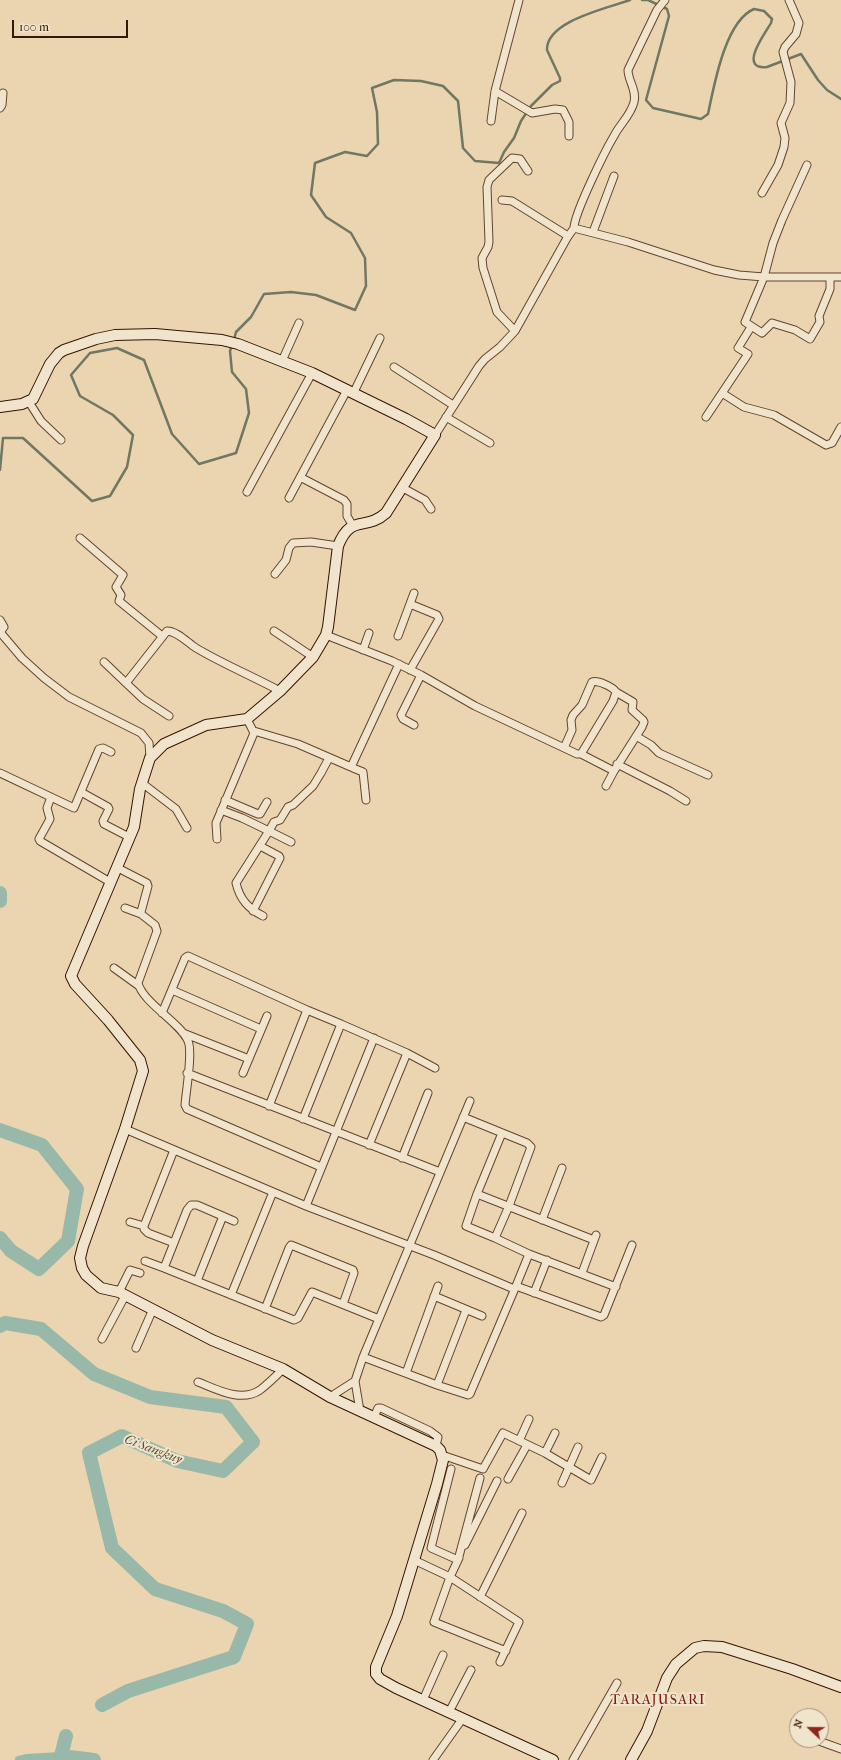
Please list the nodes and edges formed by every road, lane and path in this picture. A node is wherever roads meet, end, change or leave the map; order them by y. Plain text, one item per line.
1 (519, 0) edge
2 (789, 0) edge
3 (664, 1) edge
4 (495, 91) junction
5 (3, 93) dead end
6 (0, 108) edge
7 (491, 121) dead end
8 (569, 136) dead end
9 (807, 165) dead end
10 (528, 171) dead end
11 (614, 176) dead end
12 (762, 193) dead end
13 (502, 200) dead end
14 (574, 228) junction
15 (593, 232) junction
16 (568, 236) junction
17 (764, 277) junction
18 (830, 277) junction
19 (841, 277) edge
20 (299, 324) dead end
21 (751, 327) junction
22 (515, 332) junction
23 (380, 338) dead end
24 (282, 361) junction
25 (394, 367) dead end
26 (312, 373) junction
27 (350, 391) junction
28 (722, 393) junction
29 (29, 402) junction
30 (453, 405) junction
31 (0, 407) edge
32 (446, 417) junction
33 (706, 417) dead end
34 (841, 427) edge
35 (435, 435) junction
36 (61, 440) dead end
37 (490, 443) dead end
38 (300, 477) junction
39 (403, 488) junction
40 (247, 492) dead end
41 (289, 498) dead end
42 (431, 509) dead end
43 (350, 527) junction
44 (80, 538) dead end
45 (338, 546) junction
46 (275, 574) dead end
47 (414, 593) dead end
48 (410, 604) junction
49 (0, 620) edge
50 (274, 631) dead end
51 (0, 632) edge
52 (369, 633) dead end
53 (326, 635) junction
54 (162, 636) junction
55 (398, 636) dead end
56 (363, 650) junction
57 (313, 657) junction
58 (104, 662) dead end
59 (399, 664) junction
60 (410, 670) junction
61 (421, 675) junction
62 (126, 683) junction
63 (280, 690) junction
64 (616, 692) junction
65 (169, 716) dead end
66 (247, 719) junction
67 (414, 725) dead end
68 (254, 731) junction
69 (636, 736) junction
70 (564, 748) junction
71 (111, 752) dead end
72 (581, 754) junction
73 (150, 758) junction
74 (329, 758) junction
75 (352, 767) junction
76 (616, 768) junction
77 (0, 773) edge
78 (708, 775) dead end
79 (142, 783) junction
80 (606, 786) dead end
81 (81, 792) junction
82 (51, 797) junction
83 (225, 800) junction
84 (366, 800) dead end
85 (686, 801) dead end
86 (267, 802) dead end
87 (221, 810) junction
88 (187, 828) dead end
89 (269, 831) junction
90 (129, 838) junction
91 (217, 839) dead end
92 (292, 842) dead end
93 (260, 846) junction
94 (116, 867) junction
95 (110, 882) junction
96 (125, 908) dead end
97 (253, 911) junction
98 (141, 914) junction
99 (263, 916) dead end
100 (114, 968) dead end
101 (139, 986) junction
102 (172, 990) junction
103 (307, 1010) junction
104 (162, 1013) junction
105 (267, 1016) dead end
106 (341, 1024) junction
107 (261, 1029) junction
108 (182, 1033) junction
109 (374, 1038) junction
110 (407, 1053) junction
111 (249, 1059) junction
112 (435, 1068) dead end
113 (187, 1073) junction
114 (243, 1073) dead end
115 (428, 1093) dead end
116 (470, 1101) dead end
117 (269, 1106) junction
118 (463, 1117) junction
119 (303, 1119) junction
120 (126, 1130) junction
121 (335, 1131) junction
122 (502, 1133) junction
123 (369, 1145) junction
124 (174, 1150) junction
125 (402, 1158) junction
126 (321, 1168) junction
127 (562, 1168) dead end
128 (440, 1172) junction
129 (273, 1192) junction
130 (477, 1194) junction
131 (306, 1206) junction
132 (509, 1206) junction
133 (223, 1216) junction
134 (542, 1220) junction
135 (130, 1222) dead end
136 (234, 1222) dead end
137 (144, 1226) junction
138 (495, 1238) junction
139 (174, 1243) junction
140 (632, 1245) dead end
141 (409, 1246) junction
142 (528, 1254) junction
143 (547, 1260) junction
144 (145, 1261) dead end
145 (164, 1268) junction
146 (140, 1273) dead end
147 (582, 1273) junction
148 (197, 1281) junction
149 (438, 1286) dead end
150 (616, 1287) junction
151 (515, 1288) junction
152 (534, 1293) junction
153 (122, 1294) junction
154 (231, 1295) junction
155 (434, 1296) junction
156 (343, 1304) junction
157 (153, 1309) junction
158 (266, 1309) junction
159 (466, 1310) junction
160 (482, 1316) dead end
161 (379, 1319) junction
162 (102, 1338) dead end
163 (136, 1348) dead end
164 (363, 1357) junction
165 (283, 1369) junction
166 (406, 1373) junction
167 (198, 1382) dead end
168 (355, 1382) junction
169 (437, 1385) junction
170 (330, 1397) junction
171 (360, 1411) junction
172 (529, 1419) dead end
173 (555, 1433) dead end
174 (518, 1441) junction
175 (527, 1445) junction
176 (578, 1447) dead end
177 (545, 1453) junction
178 (442, 1454) junction
179 (602, 1457) dead end
180 (568, 1468) junction
181 (451, 1469) dead end
182 (480, 1478) dead end
183 (508, 1479) dead end
184 (498, 1481) dead end
185 (562, 1483) dead end
186 (522, 1513) dead end
187 (414, 1560) junction
188 (458, 1560) junction
189 (450, 1577) junction
190 (480, 1597) junction
191 (506, 1651) junction
192 (443, 1655) dead end
193 (500, 1662) dead end
194 (471, 1670) dead end
195 (617, 1683) dead end
196 (841, 1687) edge
197 (423, 1700) junction
198 (449, 1712) junction
199 (463, 1718) junction
200 (829, 1745) edge
201 (841, 1749) edge
202 (433, 1760) edge
203 (553, 1760) edge
204 (573, 1760) edge
205 (631, 1760) edge

1 - 4 street
2 - 12 street
3 - 14 street
4 - 7 street
4 - 8 street
5 - 6 street
9 - 17 street
10 - 22 street
11 - 15 street
13 - 16 street
14 - 15 street
14 - 16 street
15 - 17 street
16 - 22 street
17 - 18 street
17 - 21 street
18 - 19 street
18 - 21 street
20 - 24 street
21 - 28 street
22 - 30 street
23 - 27 street
24 - 26 street
24 - 29 street
25 - 30 street
26 - 27 street
26 - 40 street
27 - 35 street
27 - 38 street
28 - 33 street
28 - 34 street
29 - 31 street
29 - 36 street
30 - 32 street
32 - 35 street
32 - 37 street
35 - 39 street
38 - 41 street
38 - 43 street
39 - 42 street
39 - 43 street
43 - 45 street
44 - 54 street
45 - 46 street
45 - 53 street
47 - 48 street
48 - 55 street
48 - 60 street
49 - 51 street
50 - 57 street
51 - 73 street
52 - 56 street
53 - 56 street
53 - 57 street
54 - 62 street
54 - 63 street
56 - 59 street
57 - 63 street
58 - 62 street
59 - 60 street
59 - 75 street
60 - 61 street
61 - 67 street
61 - 70 street
62 - 65 street
63 - 66 street
64 - 69 street
64 - 70 street
64 - 72 street
66 - 68 street
66 - 73 street
68 - 74 street
68 - 83 street
69 - 76 street
69 - 78 street
70 - 72 street
71 - 81 street
72 - 76 street
73 - 79 street
74 - 75 street
74 - 89 street
75 - 84 street
76 - 80 street
76 - 85 street
77 - 82 street
79 - 88 street
79 - 90 street
81 - 82 street
81 - 90 street
82 - 95 street
83 - 86 street
83 - 87 street
87 - 89 street
87 - 91 street
89 - 92 street
89 - 93 street
90 - 94 street
93 - 97 street
93 - 97 street
94 - 95 street
94 - 98 street
95 - 120 street
96 - 98 street
97 - 99 street
98 - 101 street
100 - 101 street
101 - 104 street
102 - 103 street
102 - 104 street
102 - 107 street
103 - 106 street
103 - 117 street
104 - 108 street
105 - 107 street
106 - 109 street
106 - 119 street
107 - 111 street
108 - 111 street
108 - 113 street
109 - 110 street
109 - 121 street
110 - 112 street
110 - 123 street
111 - 114 street
113 - 117 street
113 - 126 street
115 - 125 street
116 - 118 street
117 - 119 street
118 - 122 street
118 - 128 street
119 - 121 street
120 - 124 street
120 - 153 street
121 - 123 street
121 - 126 street
122 - 130 street
122 - 132 street
123 - 125 street
124 - 129 street
124 - 137 street
125 - 128 street
126 - 131 street
127 - 134 street
128 - 141 street
129 - 131 street
129 - 154 street
130 - 132 street
130 - 138 street
131 - 141 street
132 - 134 street
132 - 138 street
133 - 136 street
133 - 139 street
133 - 148 street
134 - 147 street
135 - 137 street
137 - 139 street
138 - 142 street
139 - 145 street
140 - 150 street
141 - 151 street
141 - 161 street
142 - 143 street
142 - 151 street
143 - 147 street
143 - 152 street
144 - 145 street
145 - 148 street
146 - 153 street
147 - 150 street
148 - 154 street
149 - 155 street
150 - 152 street
151 - 152 street
151 - 169 street
153 - 157 street
153 - 162 street
154 - 158 street
155 - 159 street
155 - 166 street
156 - 158 street
156 - 158 street
156 - 161 street
157 - 163 street
157 - 165 street
159 - 160 street
159 - 169 street
161 - 164 street
164 - 166 street
164 - 168 street
165 - 167 street
165 - 170 street
166 - 169 street
168 - 170 street
168 - 171 street
170 - 171 street
171 - 178 street
172 - 174 street
173 - 177 street
174 - 175 street
174 - 178 street
175 - 177 street
175 - 183 street
176 - 180 street
177 - 180 street
178 - 187 street
179 - 180 street
180 - 185 street
181 - 188 street
182 - 188 street
184 - 188 street
186 - 190 street
187 - 189 street
187 - 197 street
188 - 189 street
189 - 190 street
189 - 191 street
190 - 191 street
191 - 193 street
192 - 197 street
194 - 198 street
195 - 204 street
196 - 205 street
197 - 198 street
198 - 199 street
199 - 202 street
199 - 203 street
200 - 201 street

